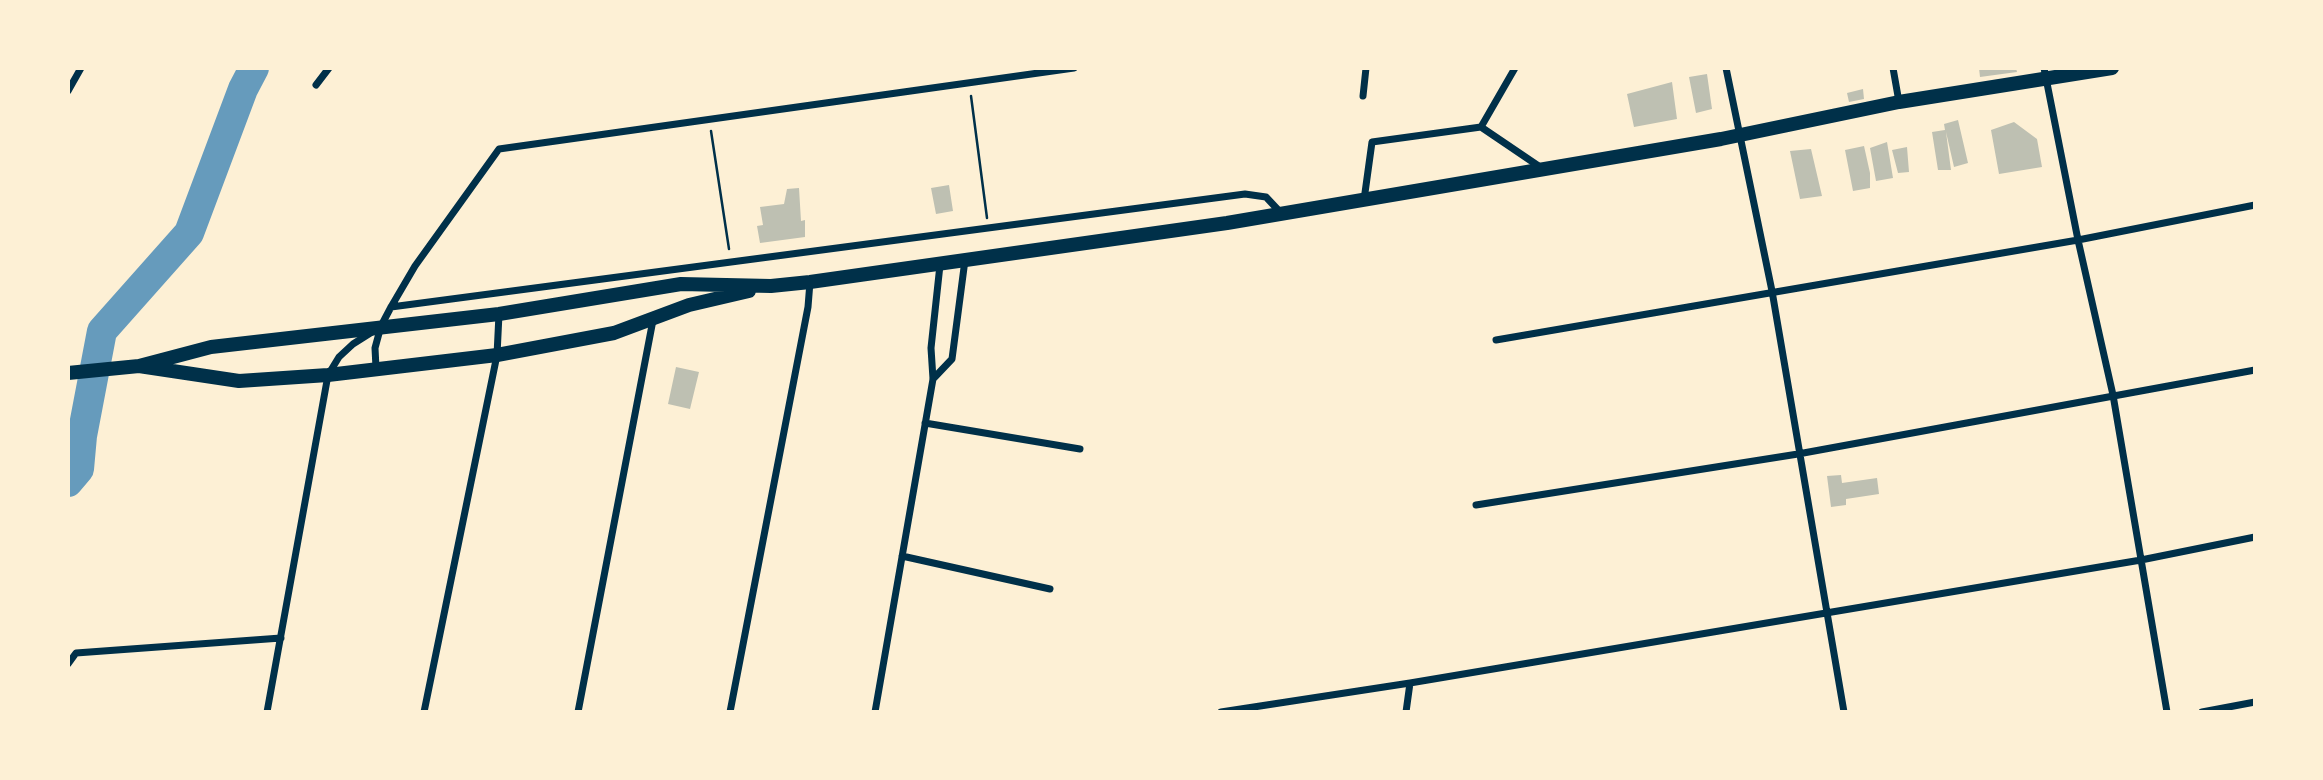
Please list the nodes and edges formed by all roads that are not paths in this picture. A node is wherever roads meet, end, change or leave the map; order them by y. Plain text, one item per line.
1 (81, 68) edge
2 (329, 68) edge
3 (1074, 68) edge
4 (1366, 68) edge
5 (1515, 68) edge
6 (1726, 68) edge
7 (1893, 68) edge
8 (2112, 68) edge
9 (2045, 74) edge
10 (316, 85) dead end
11 (68, 90) edge
12 (1363, 96) dead end
13 (1899, 102) junction
14 (1481, 127) junction
15 (1740, 136) junction
16 (1544, 169) junction
17 (1364, 201) junction
18 (2255, 205) edge
19 (1282, 214) junction
20 (2078, 240) junction
21 (965, 260) junction
22 (940, 265) junction
23 (810, 282) junction
24 (771, 286) junction
25 (1772, 291) junction
26 (391, 307) junction
27 (499, 314) junction
28 (654, 319) junction
29 (381, 326) junction
30 (1496, 340) dead end
31 (497, 355) junction
32 (139, 366) junction
33 (376, 368) junction
34 (2255, 370) edge
35 (70, 372) edge
36 (328, 375) junction
37 (933, 379) junction
38 (2113, 395) junction
39 (925, 423) junction
40 (1080, 449) dead end
41 (1798, 454) junction
42 (1476, 505) dead end
43 (2255, 537) edge
44 (902, 556) junction
45 (2141, 560) junction
46 (1050, 589) dead end
47 (1826, 612) junction
48 (281, 638) junction
49 (68, 664) edge
50 (1410, 683) junction
51 (2255, 702) edge
52 (267, 712) edge
53 (424, 712) edge
54 (578, 712) edge
55 (730, 712) edge
56 (875, 712) edge
57 (1221, 712) edge
58 (1406, 712) edge
59 (1844, 712) edge
60 (2167, 712) edge
61 (2202, 712) edge

1 - 11 street
2 - 10 street
3 - 26 street
4 - 12 street
5 - 14 street
6 - 15 street
7 - 13 street
8 - 9 main road
9 - 13 main road
9 - 20 street
13 - 15 main road
14 - 16 street
14 - 17 street
15 - 16 main road
15 - 25 street
16 - 17 main road
17 - 19 main road
18 - 20 street
19 - 21 main road
19 - 26 street
20 - 25 street
20 - 38 street
21 - 22 main road
21 - 37 street
22 - 23 main road
22 - 37 street
23 - 24 main road
23 - 55 street
24 - 27 main road
24 - 28 main road
25 - 30 street
25 - 41 street
26 - 29 street
27 - 29 main road
27 - 31 street
28 - 31 main road
28 - 54 street
29 - 32 main road
29 - 33 street
29 - 36 street
31 - 33 main road
31 - 53 street
32 - 35 main road
32 - 36 main road
33 - 36 main road
34 - 38 street
36 - 48 street
37 - 39 street
38 - 41 street
38 - 45 street
39 - 40 street
39 - 44 street
41 - 42 street
41 - 47 street
43 - 45 street
44 - 46 street
44 - 56 street
45 - 47 street
45 - 60 street
47 - 50 street
47 - 59 street
48 - 49 street
48 - 52 street
50 - 57 street
50 - 58 street
51 - 61 street

